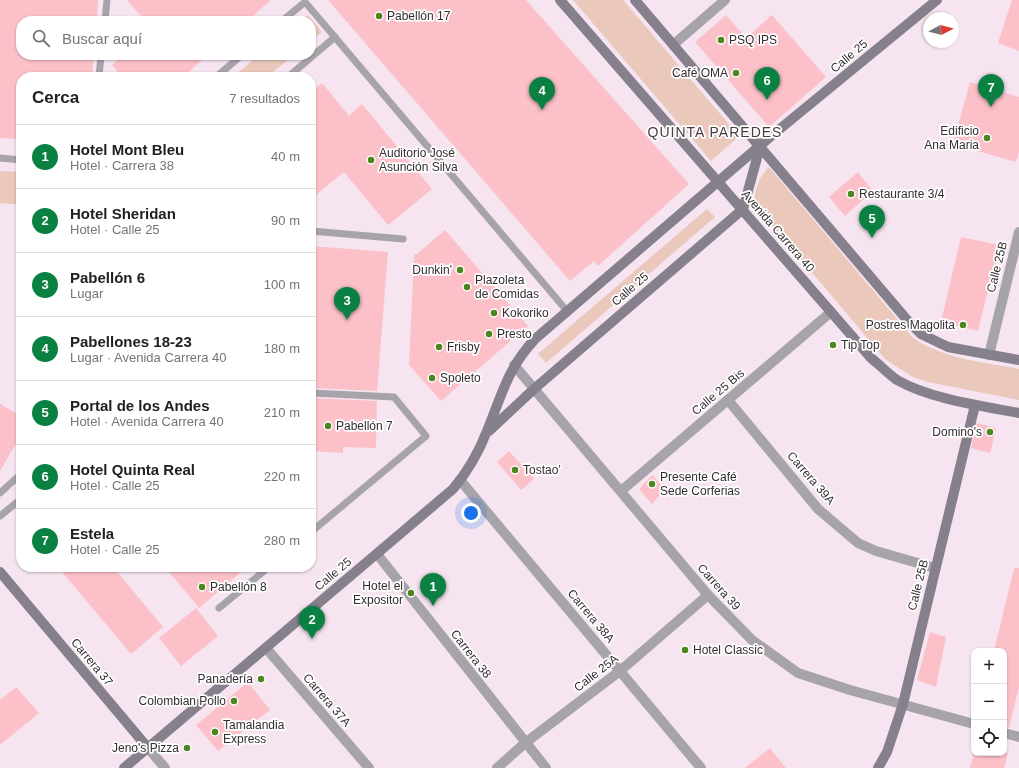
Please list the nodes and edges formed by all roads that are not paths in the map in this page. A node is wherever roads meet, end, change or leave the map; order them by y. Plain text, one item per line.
1 (107, 0) edge
2 (560, 0) edge
3 (635, 0) edge
4 (725, 0) edge
5 (937, 0) edge
6 (105, 16) edge
7 (288, 16) edge
8 (335, 37) junction
9 (673, 45) junction
10 (316, 53) edge
11 (101, 60) edge
12 (236, 60) edge
13 (308, 60) edge
14 (99, 72) edge
15 (222, 72) edge
16 (294, 72) edge
17 (760, 146) junction
18 (0, 158) edge
19 (16, 160) edge
20 (719, 182) junction
21 (743, 209) junction
22 (316, 231) edge
23 (1019, 232) edge
24 (403, 239) dead end
25 (567, 311) junction
26 (831, 312) junction
27 (988, 355) junction
28 (1019, 360) edge
29 (514, 365) junction
30 (534, 389) junction
31 (316, 393) edge
32 (728, 400) junction
33 (975, 405) junction
34 (1019, 413) edge
35 (486, 433) junction
36 (460, 480) junction
37 (16, 481) edge
38 (621, 491) junction
39 (0, 493) edge
40 (16, 503) edge
41 (0, 516) edge
42 (316, 528) edge
43 (377, 554) junction
44 (936, 568) junction
45 (0, 572) edge
46 (263, 572) edge
47 (708, 596) junction
48 (219, 608) dead end
49 (266, 648) junction
50 (620, 671) junction
51 (903, 704) junction
52 (971, 723) edge
53 (1007, 734) edge
54 (1019, 737) edge
55 (525, 743) junction
56 (148, 748) junction
57 (124, 768) edge
58 (165, 768) edge
59 (368, 768) edge
60 (497, 768) edge
61 (546, 768) edge
62 (701, 768) edge
63 (878, 768) edge

1 - 6 lane
2 - 20 street, Avenida Carrera 40
3 - 9 street
4 - 9 street
5 - 17 street, Calle 25
7 - 8 lane
8 - 10 lane
8 - 25 lane
9 - 17 street
11 - 14 lane
12 - 15 lane
13 - 16 lane
17 - 20 street, Calle 25
17 - 21 street
17 - 27 street
18 - 19 lane
20 - 21 street, Avenida Carrera 40
20 - 25 street, Calle 25
21 - 26 street, Avenida Carrera 40
21 - 30 street, Calle 25
22 - 24 lane
23 - 27 street, Calle 25B
25 - 29 street, Calle 25
26 - 32 street, Calle 25 Bis
26 - 33 street, Avenida Carrera 40
27 - 28 street
29 - 30 street, Carrera 39
29 - 35 street, Calle 25
30 - 35 street, Calle 25
30 - 38 street, Carrera 39
31 - 42 lane
32 - 38 street, Calle 25 Bis
32 - 44 street, Carrera 39A
33 - 34 street, Avenida Carrera 40
33 - 44 street, Calle 25B
35 - 36 street, Calle 25
36 - 43 street, Calle 25
36 - 50 street, Carrera 38A
37 - 39 lane
38 - 47 street, Carrera 39
40 - 41 lane
43 - 49 street, Calle 25
43 - 55 street, Carrera 38
44 - 51 street, Calle 25B
45 - 56 street, Carrera 37
46 - 48 lane
47 - 50 street, Calle 25A
47 - 51 street, Carrera 39
49 - 56 street, Calle 25
49 - 59 street, Carrera 37A
50 - 55 street, Calle 25A
50 - 62 street, Carrera 38A
51 - 52 street, Carrera 39
51 - 63 street, Calle 25B
53 - 54 street
55 - 60 street, Calle 25A
55 - 61 street, Carrera 38
56 - 57 street, Calle 25
56 - 58 street, Carrera 37

